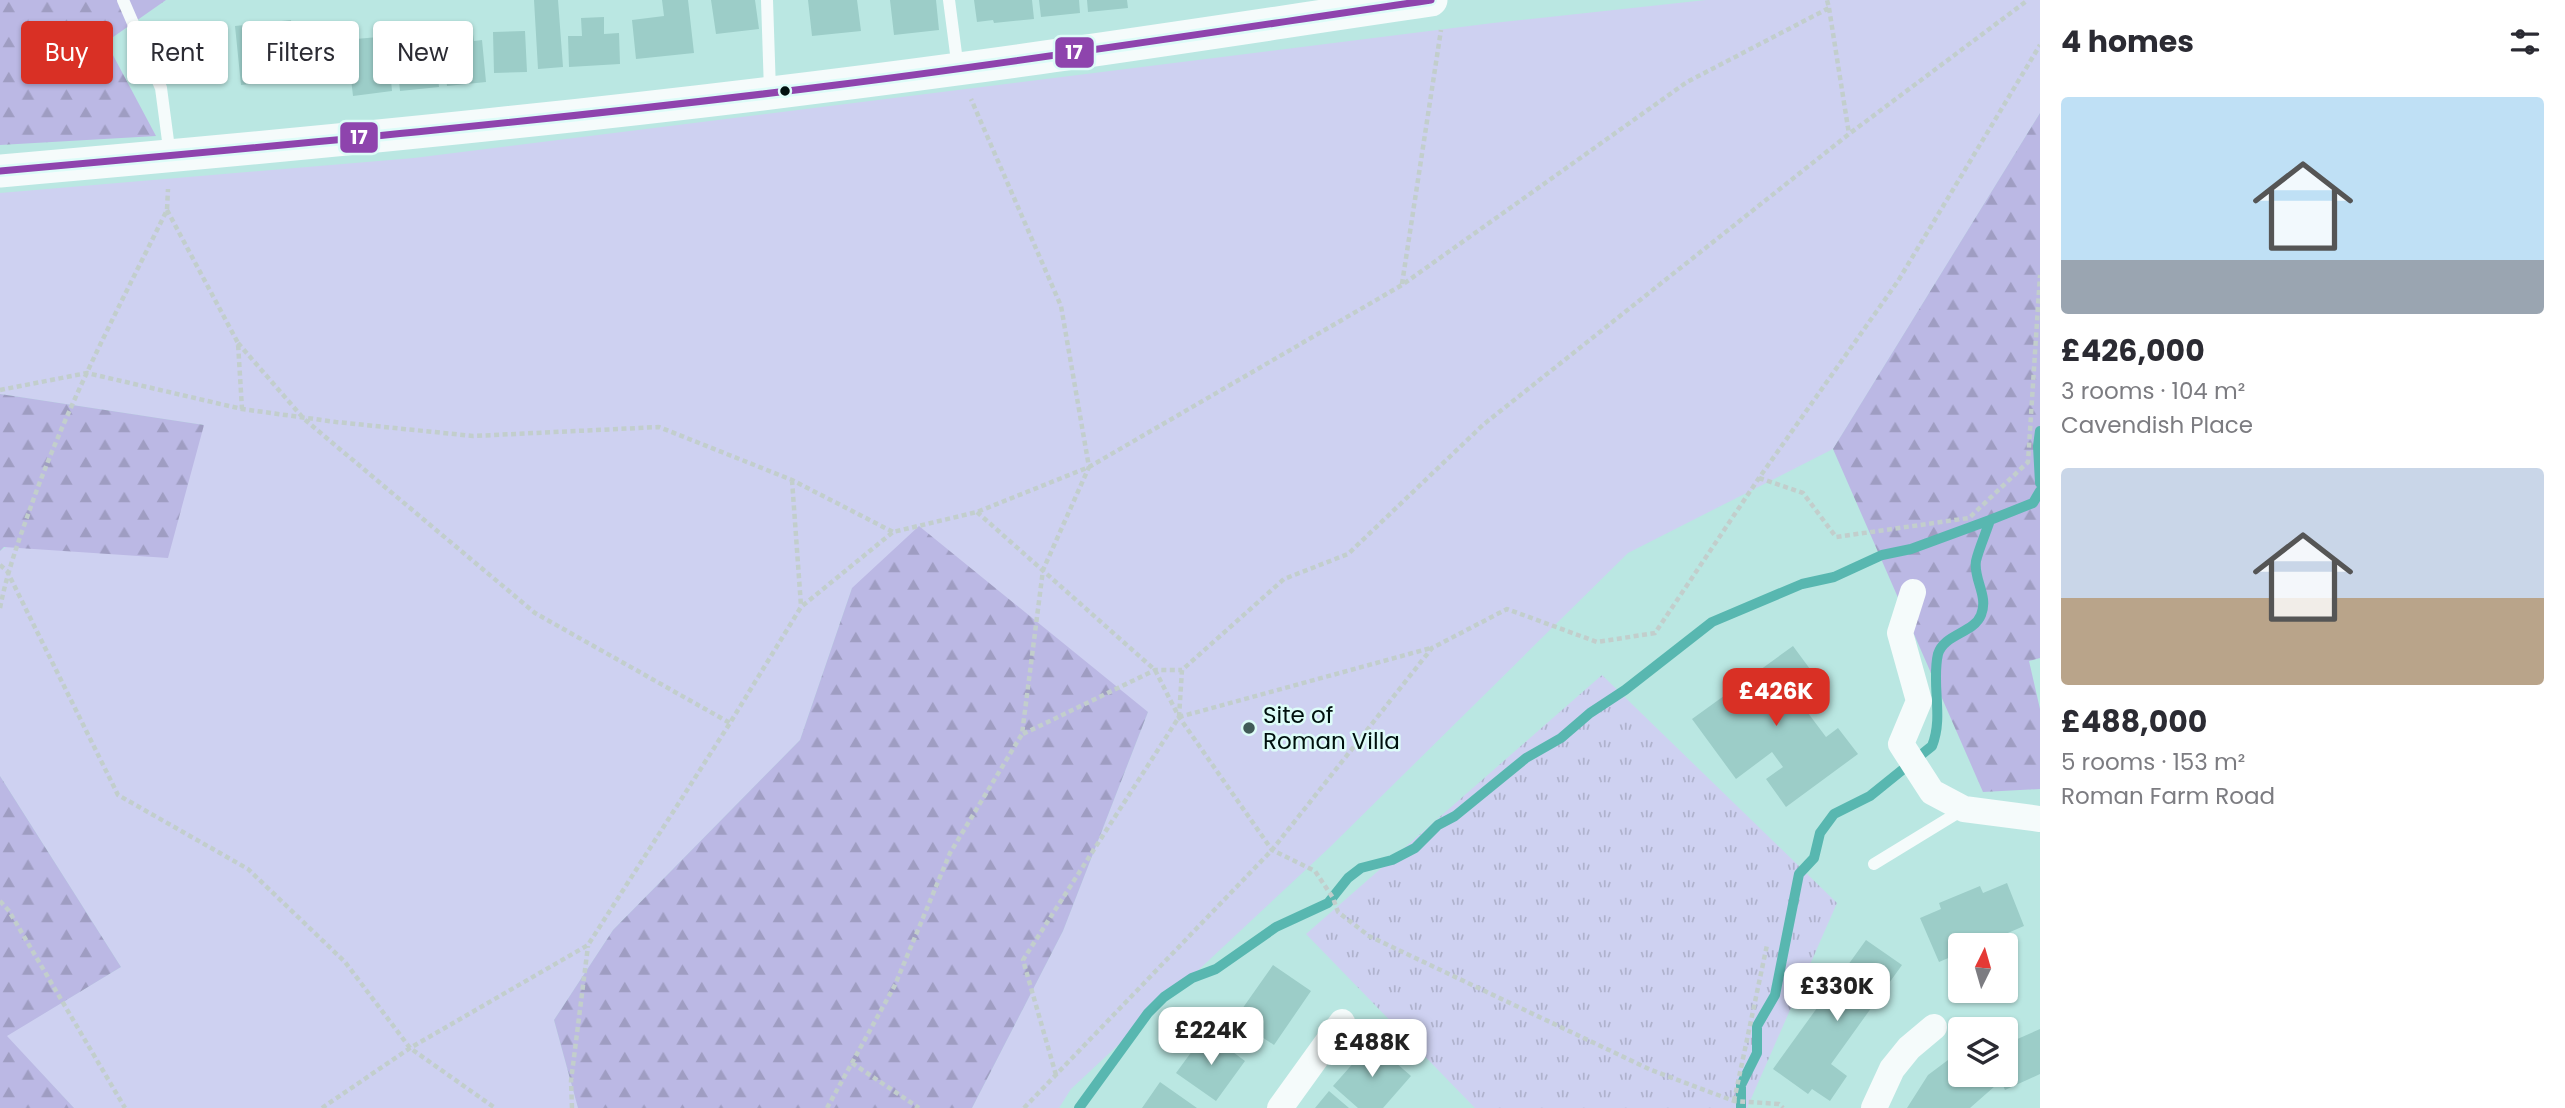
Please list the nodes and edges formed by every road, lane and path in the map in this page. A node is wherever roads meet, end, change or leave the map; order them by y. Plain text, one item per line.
1 (123, 0) edge
2 (767, 0) edge
3 (949, 0) edge
4 (1827, 0) edge
5 (2028, 0) edge
6 (1829, 8) junction
7 (1436, 14) edge
8 (2040, 45) edge
9 (958, 69) junction
10 (770, 92) junction
11 (1849, 134) junction
12 (170, 156) junction
13 (0, 171) edge
14 (167, 210) junction
15 (2040, 275) edge
16 (1402, 285) junction
17 (238, 343) junction
18 (87, 373) junction
19 (0, 390) edge
20 (242, 409) junction
21 (304, 419) junction
22 (1089, 467) junction
23 (1759, 478) junction
24 (792, 480) junction
25 (976, 512) junction
26 (893, 532) junction
27 (0, 565) edge
28 (1043, 570) junction
29 (8, 571) junction
30 (1913, 592) dead end
31 (801, 607) junction
32 (0, 608) edge
33 (1432, 648) junction
34 (1155, 670) junction
35 (1182, 670) junction
36 (1179, 717) junction
37 (730, 723) junction
38 (1022, 734) junction
39 (1964, 809) junction
40 (2040, 819) edge
41 (1272, 850) junction
42 (1874, 864) dead end
43 (0, 901) edge
44 (588, 945) junction
45 (1768, 946) dead end
46 (1342, 1022) dead end
47 (1934, 1027) dead end
48 (410, 1048) junction
49 (852, 1063) junction
50 (1056, 1075) junction
51 (1734, 1101) junction
52 (125, 1108) edge
53 (322, 1108) edge
54 (495, 1108) edge
55 (572, 1108) edge
56 (827, 1108) edge
57 (919, 1108) edge
58 (1024, 1108) edge
59 (1280, 1108) edge
60 (1783, 1108) edge
61 (1874, 1108) edge

1 - 12 lane
2 - 10 lane
3 - 9 lane
4 - 6 path
5 - 11 path
6 - 11 path
6 - 16 path
7 - 9 street
7 - 16 path
8 - 23 path
9 - 10 street
9 - 22 path
10 - 12 street
11 - 35 path
12 - 13 street
12 - 14 path
14 - 17 path
14 - 18 path
15 - 23 path
16 - 22 path
17 - 20 path
17 - 21 path
18 - 19 path
18 - 20 path
18 - 29 path
20 - 21 path
21 - 24 path
21 - 37 path
22 - 25 path
22 - 28 path
23 - 33 path
24 - 26 path
24 - 31 path
25 - 26 path
25 - 28 path
26 - 31 path
27 - 29 path
28 - 34 path
28 - 38 path
29 - 32 path
29 - 48 path
30 - 39 street
31 - 37 path
33 - 36 path
33 - 41 path
34 - 35 path
34 - 36 path
34 - 38 path
35 - 36 path
36 - 41 path
36 - 50 path
37 - 44 path
38 - 49 path
39 - 40 street
39 - 42 lane
41 - 50 path
41 - 51 path
43 - 52 path
44 - 48 path
44 - 55 path
45 - 51 path
46 - 59 street
47 - 61 street
48 - 53 path
48 - 54 path
49 - 56 path
49 - 57 path
50 - 58 path
51 - 60 path

